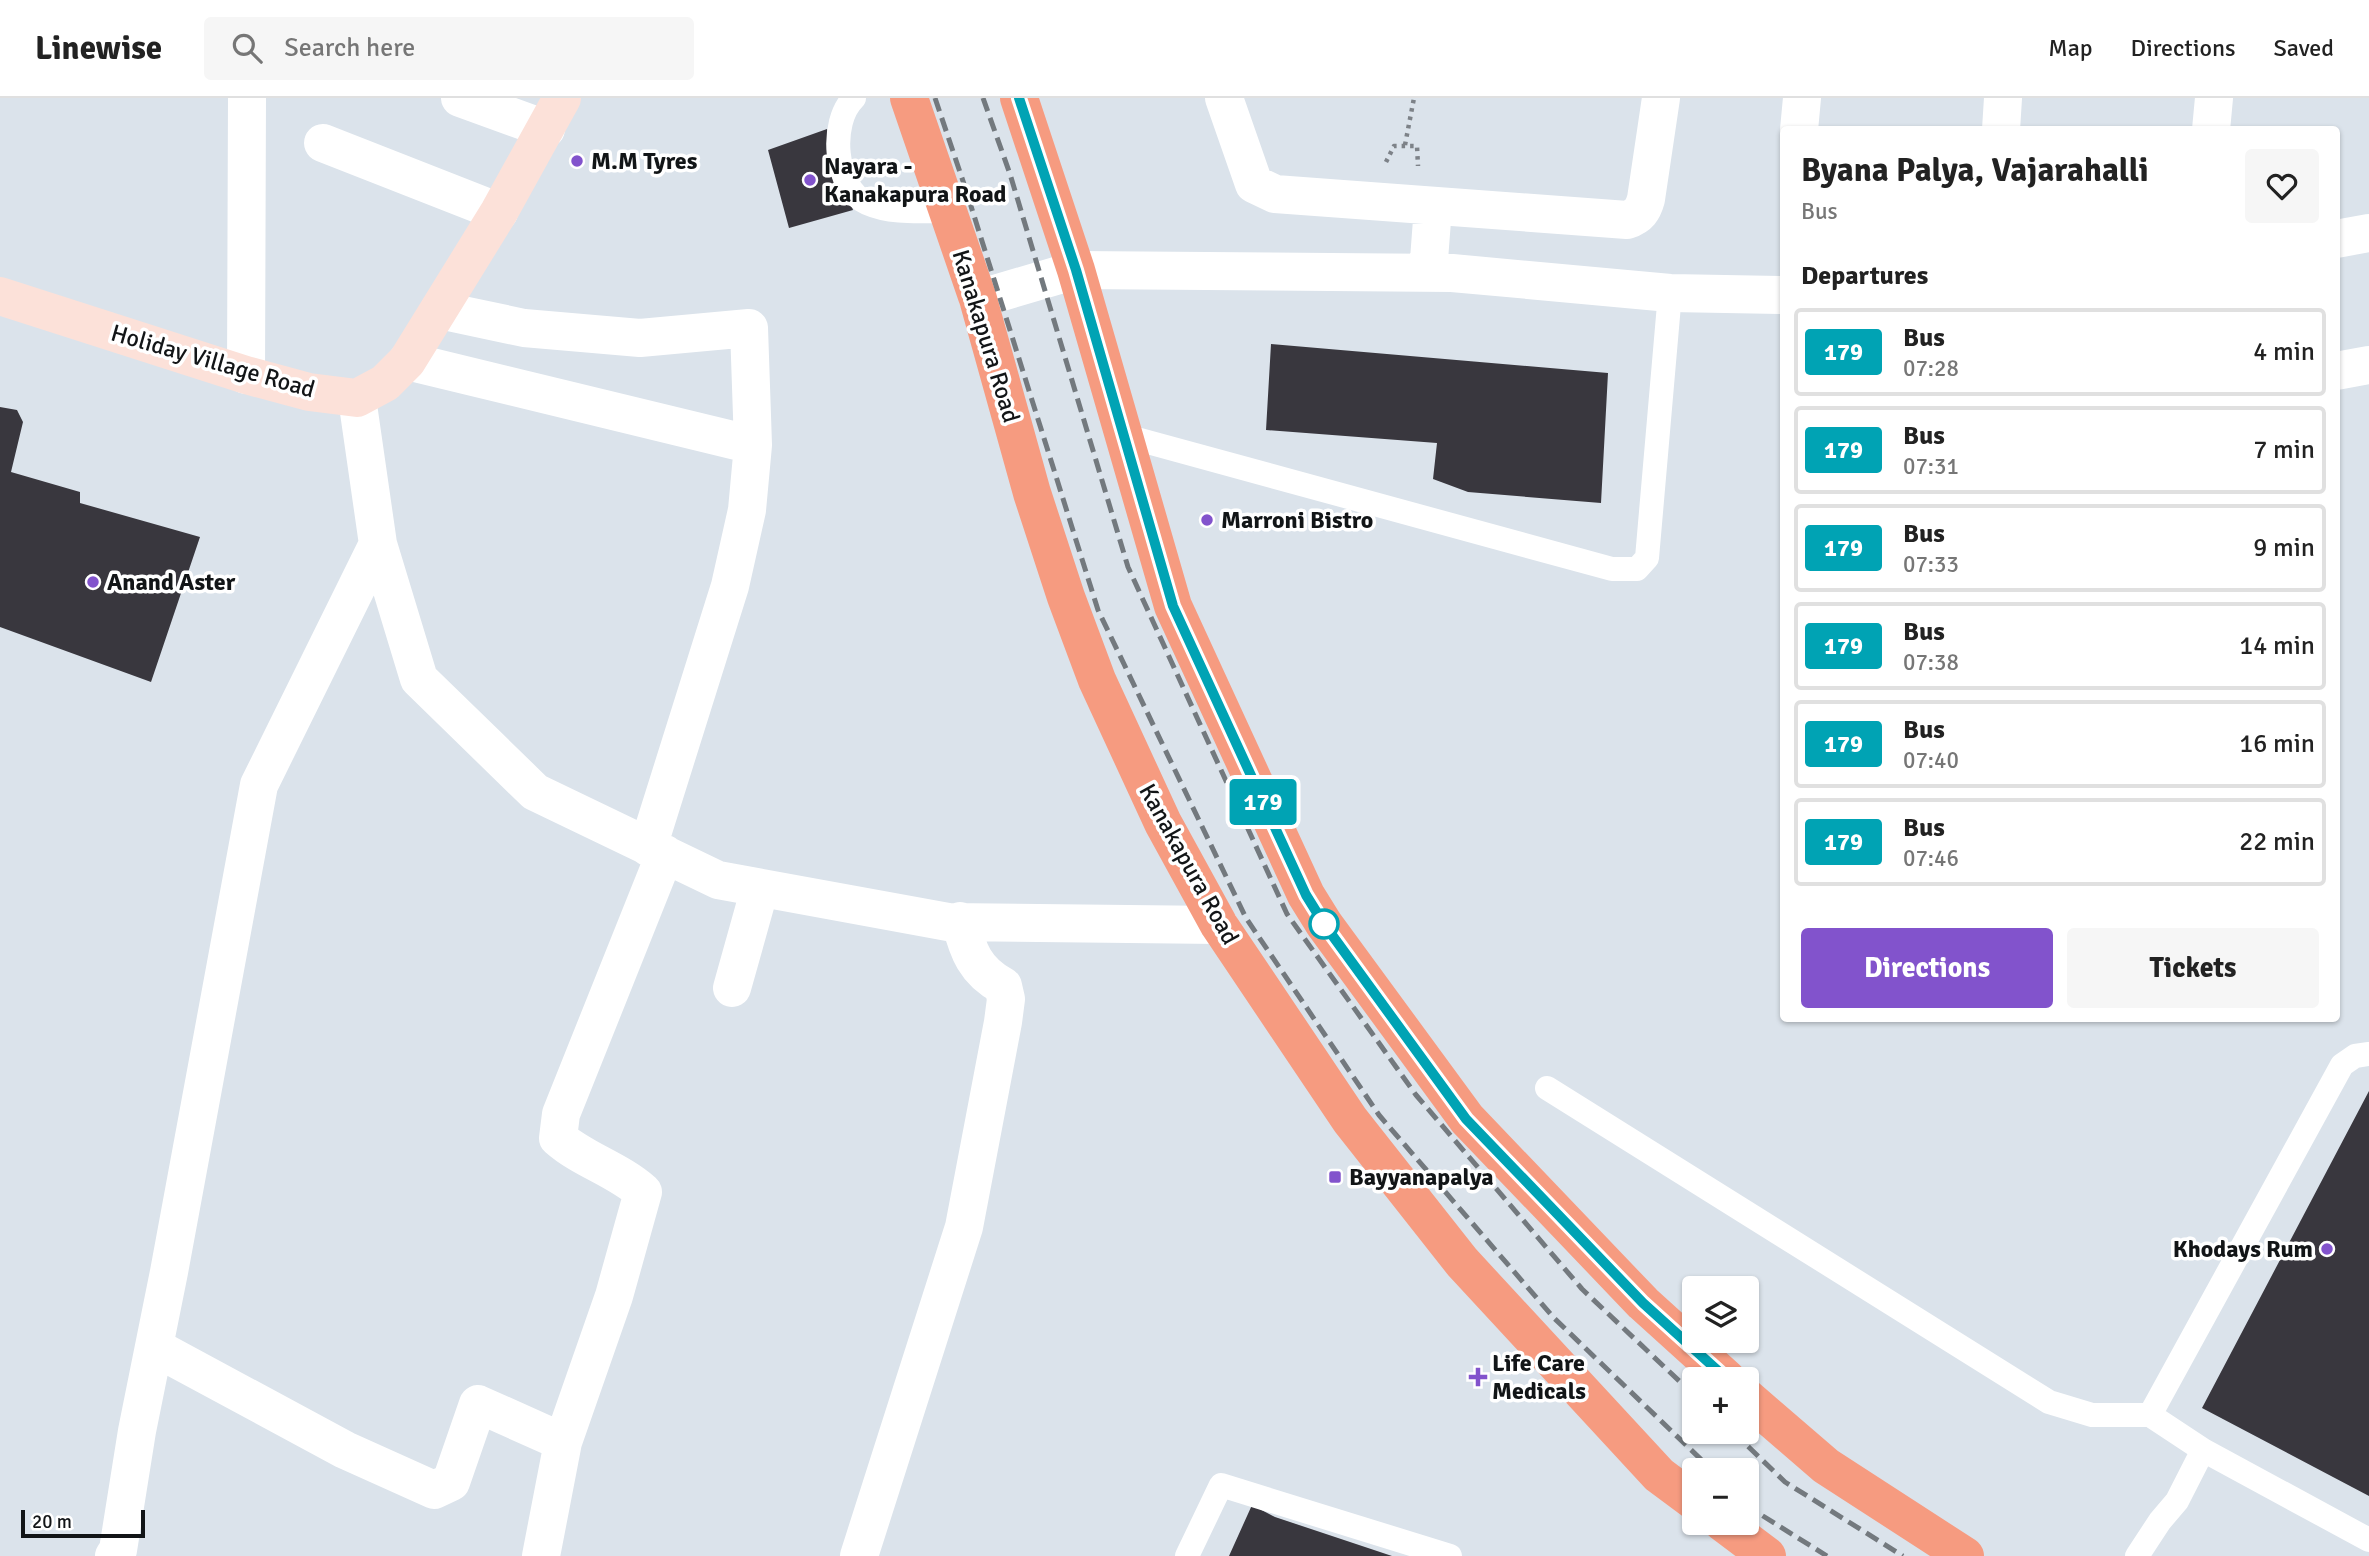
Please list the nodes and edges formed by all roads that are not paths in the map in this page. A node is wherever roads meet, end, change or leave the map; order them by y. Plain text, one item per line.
1 (247, 98) edge
2 (460, 98) edge
3 (854, 98) edge
4 (909, 98) edge
5 (1019, 98) edge
6 (1224, 98) edge
7 (1661, 98) edge
8 (1802, 98) edge
9 (2003, 98) edge
10 (2214, 98) edge
11 (554, 113) edge
12 (1799, 126) edge
13 (2001, 126) edge
14 (2211, 126) edge
15 (323, 143) dead end
16 (1442, 207) junction
17 (947, 211) junction
18 (499, 212) junction
19 (2369, 233) edge
20 (2340, 238) edge
21 (1076, 270) junction
22 (1440, 273) junction
23 (1780, 291) edge
24 (1670, 293) junction
25 (0, 296) edge
26 (978, 299) junction
27 (439, 310) junction
28 (407, 361) junction
29 (2369, 365) edge
30 (2340, 370) edge
31 (246, 375) junction
32 (357, 398) junction
33 (1122, 435) junction
34 (753, 444) junction
35 (378, 544) junction
36 (656, 850) junction
37 (760, 887) junction
38 (960, 921) junction
39 (1219, 925) junction
40 (732, 988) dead end
41 (2369, 1054) edge
42 (1547, 1087) dead end
43 (154, 1347) junction
44 (1714, 1367) edge
45 (1759, 1408) edge
46 (2150, 1415) junction
47 (563, 1442) junction
48 (2203, 1450) junction
49 (1682, 1492) edge
50 (2369, 1539) edge
51 (869, 1552) edge
52 (114, 1556) edge
53 (541, 1556) edge
54 (1187, 1556) edge
55 (1450, 1556) edge
56 (1965, 1556) edge
57 (2137, 1556) edge

1 - 31 street
2 - 11 street
3 - 17 lane
4 - 17 highway, Kanakapura Road
5 - 21 highway
6 - 16 street
7 - 16 street
8 - 12 street
9 - 13 street
10 - 14 street
11 - 18 street
15 - 18 street
16 - 22 street
17 - 26 highway, Kanakapura Road
18 - 27 street
19 - 20 street
21 - 22 street
21 - 26 street
21 - 33 highway
22 - 24 street
23 - 24 street
24 - 33 lane
25 - 31 street, Holiday Village Road
26 - 39 highway, Kanakapura Road
27 - 28 street
27 - 34 street
28 - 32 street
28 - 34 street
29 - 30 street
31 - 32 street, Holiday Village Road
32 - 35 street
33 - 44 highway
34 - 36 street
35 - 36 street
35 - 43 street
36 - 37 street
36 - 47 street
37 - 38 street
37 - 40 street
38 - 39 street
38 - 51 street
39 - 49 highway, Kanakapura Road
41 - 46 lane
42 - 46 lane
43 - 47 street
43 - 52 street
45 - 56 highway
46 - 48 lane
47 - 53 street
48 - 50 lane
48 - 57 lane
54 - 55 lane

